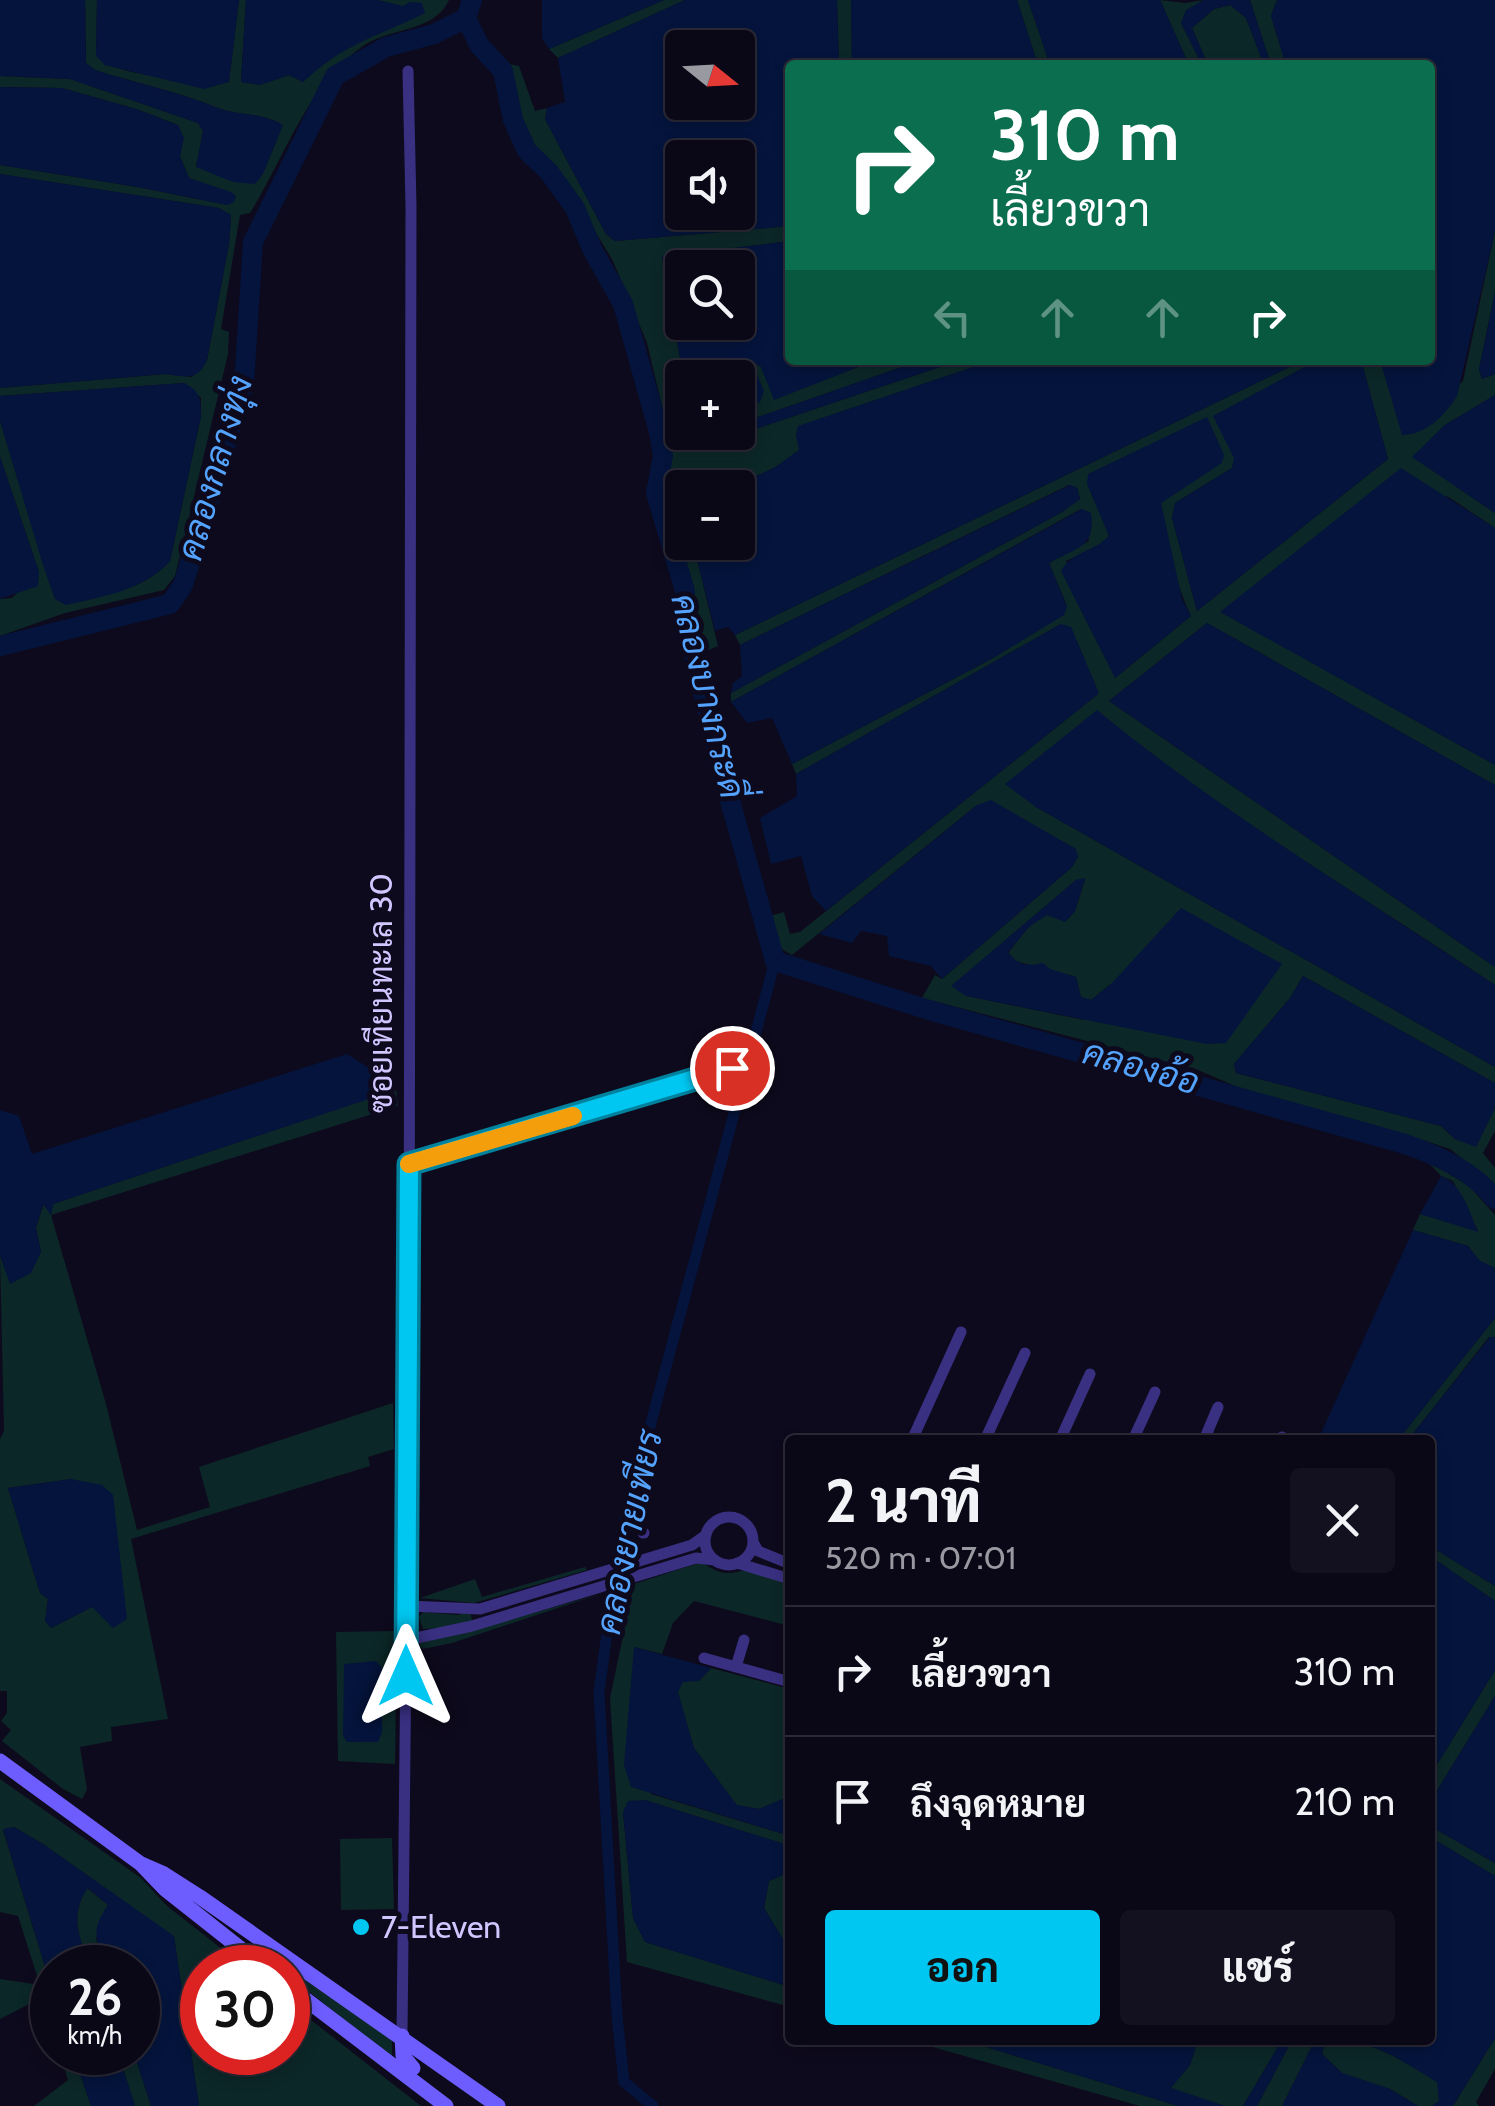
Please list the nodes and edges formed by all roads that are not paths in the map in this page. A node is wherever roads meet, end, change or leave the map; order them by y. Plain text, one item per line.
1 (408, 70) dead end
2 (732, 1068) dead end
3 (409, 1164) junction
4 (961, 1332) dead end
5 (1025, 1354) dead end
6 (1090, 1374) dead end
7 (1155, 1392) dead end
8 (1218, 1407) dead end
9 (914, 1435) edge
10 (987, 1435) edge
11 (1062, 1435) edge
12 (1134, 1435) edge
13 (1206, 1435) edge
14 (706, 1535) junction
15 (753, 1542) junction
16 (715, 1560) junction
17 (785, 1562) edge
18 (738, 1563) junction
19 (785, 1577) edge
20 (549, 1588) junction
21 (553, 1602) junction
22 (407, 1606) junction
23 (470, 1608) junction
24 (476, 1625) junction
25 (406, 1640) junction
26 (744, 1640) dead end
27 (704, 1658) dead end
28 (736, 1667) junction
29 (785, 1681) edge
30 (0, 1761) edge
31 (140, 1864) junction
32 (236, 1945) edge
33 (310, 2003) edge
34 (402, 2036) junction
35 (438, 2062) junction
36 (413, 2068) junction
37 (427, 2092) junction
38 (446, 2106) edge
39 (498, 2106) edge

1 - 3 street, ซอยเทียนทะเล 30
2 - 3 street
3 - 22 street, ซอยเทียนทะเล 30
4 - 9 street
5 - 10 street
6 - 11 street
7 - 12 street
8 - 13 street
14 - 15 street
14 - 16 street
14 - 20 street
15 - 17 street
15 - 18 street
16 - 18 street
16 - 21 street
18 - 19 street
20 - 21 street
20 - 23 street
21 - 24 street
22 - 23 street
22 - 25 street, ซอยเทียนทะเล 30
23 - 24 street
24 - 25 street
25 - 34 street, ซอยเทียนทะเล 30
26 - 28 street
27 - 28 street
28 - 29 street
30 - 31 main road
31 - 32 main road
31 - 34 main road
33 - 37 main road
34 - 35 main road
34 - 36 main road
35 - 36 main road
35 - 39 main road
36 - 37 main road
37 - 38 main road

